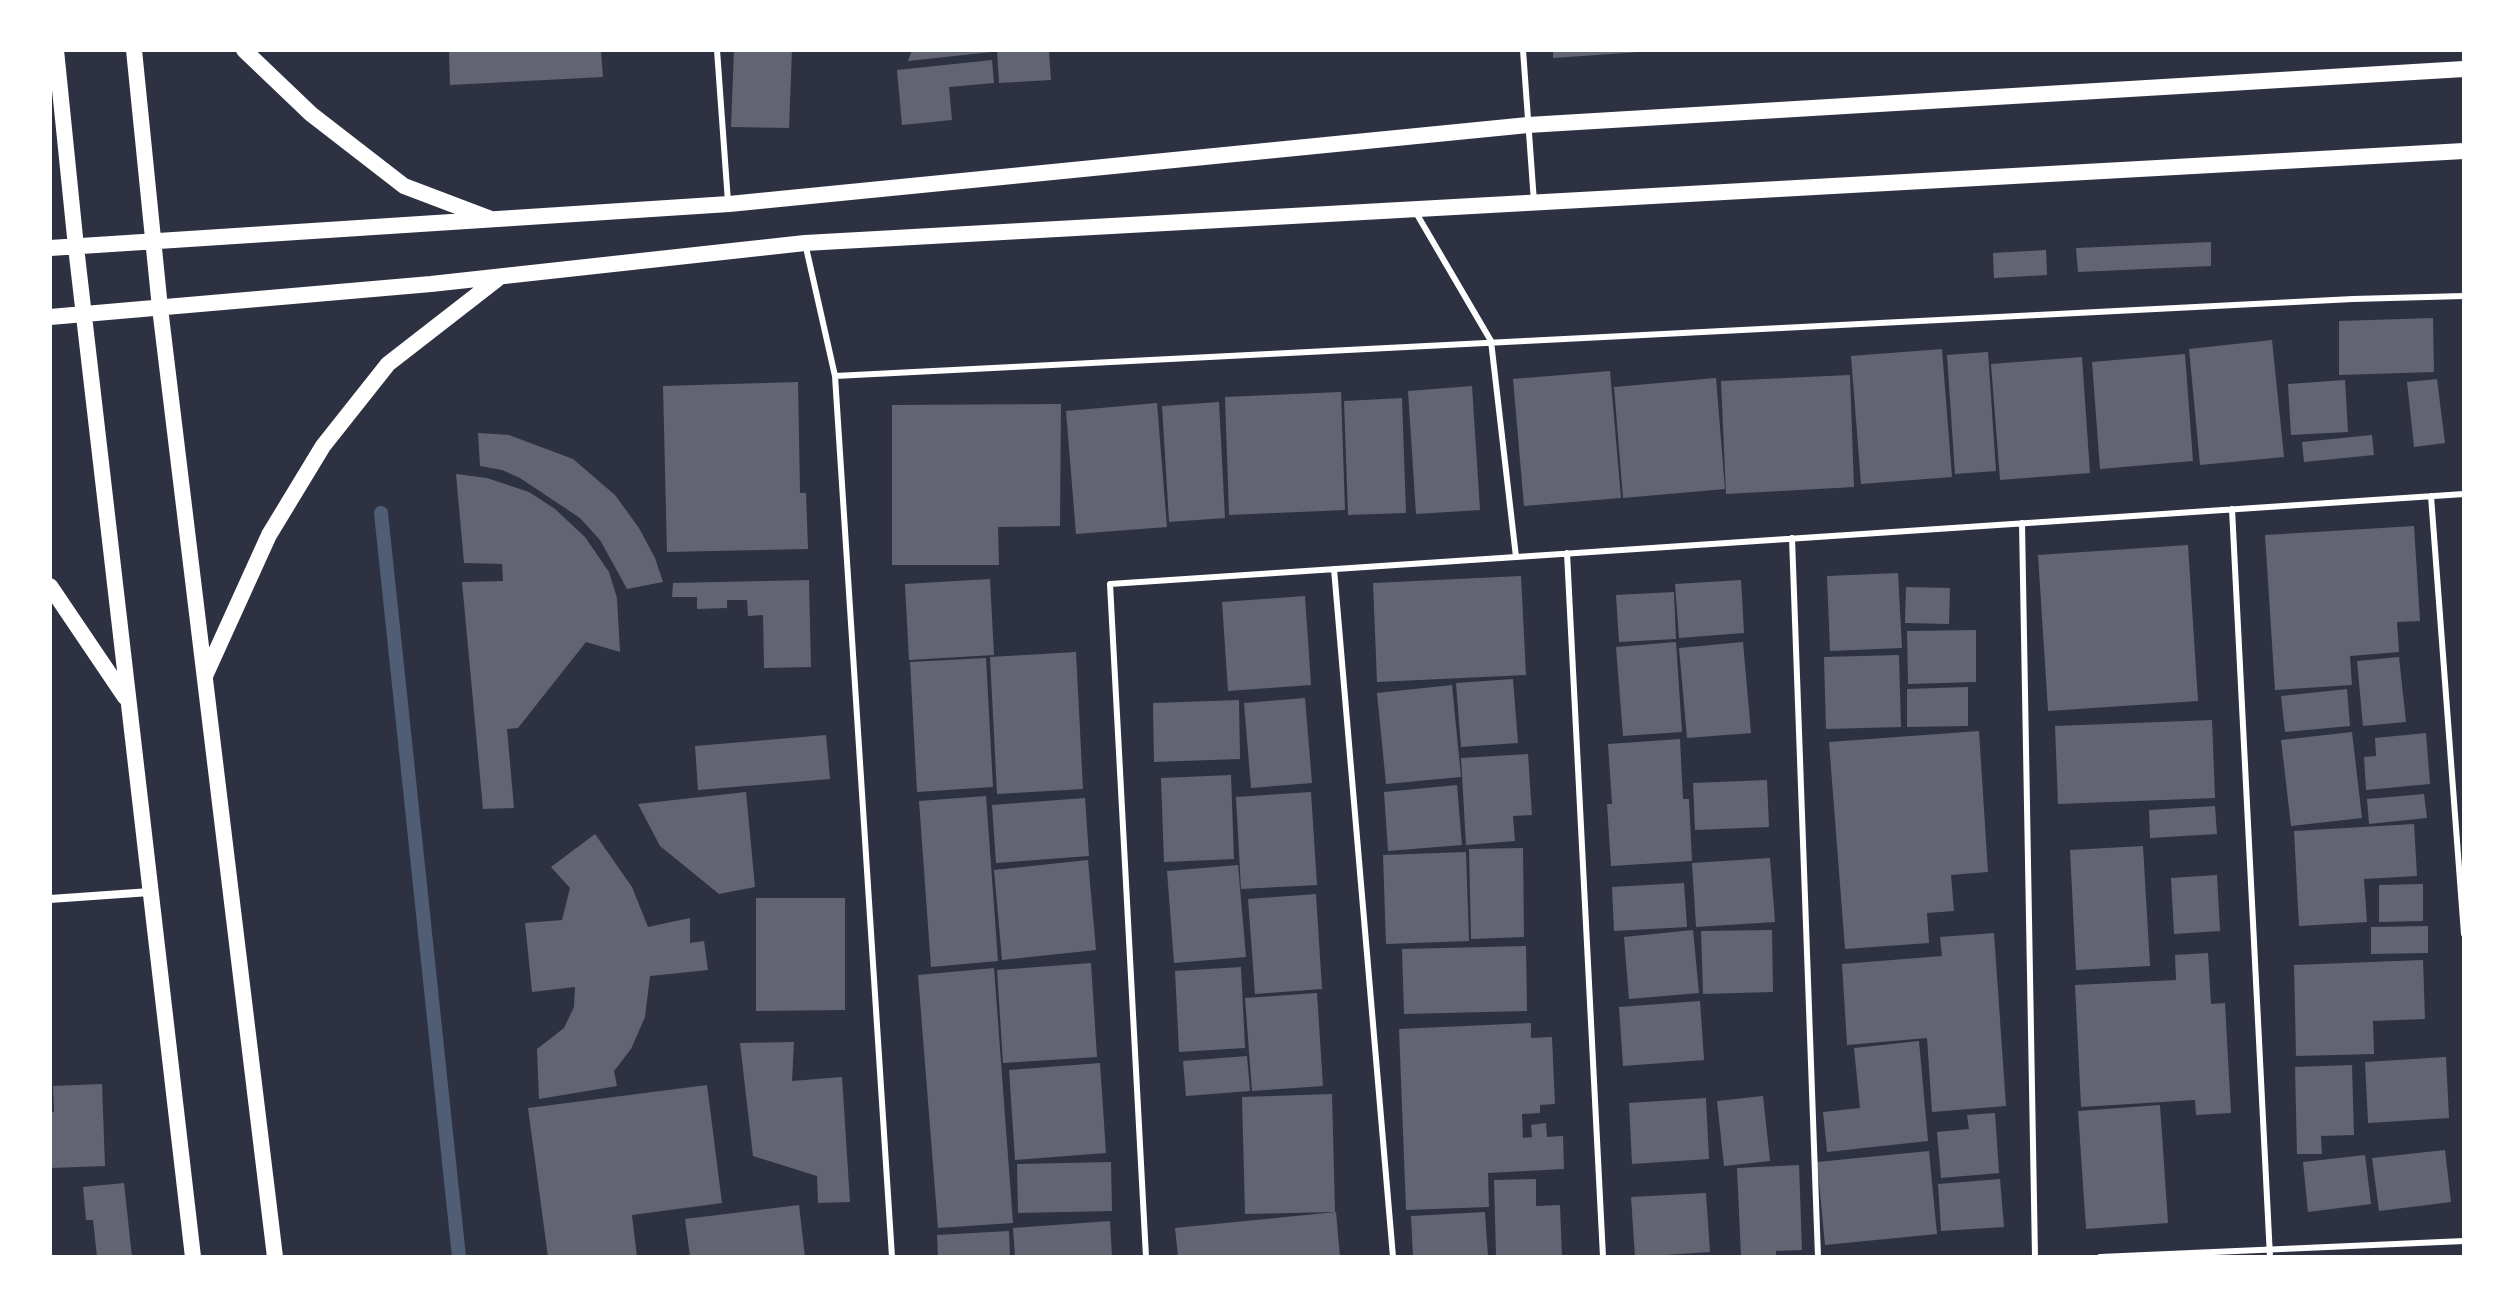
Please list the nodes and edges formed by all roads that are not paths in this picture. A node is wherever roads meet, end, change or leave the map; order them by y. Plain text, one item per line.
1 (56, 50) edge
2 (134, 50) edge
3 (244, 50) edge
4 (717, 50) edge
5 (1523, 50) edge
6 (2464, 69) edge
7 (1528, 125) junction
8 (2464, 151) edge
9 (1534, 203) junction
10 (729, 204) junction
11 (1414, 209) junction
12 (496, 221) junction
13 (153, 241) junction
14 (805, 243) junction
15 (76, 247) junction
16 (50, 248) edge
17 (500, 276) junction
18 (2464, 296) edge
19 (160, 308) junction
20 (84, 315) junction
21 (50, 317) edge
22 (1491, 341) junction
23 (835, 376) junction
24 (2464, 494) edge
25 (2431, 496) junction
26 (2232, 509) junction
27 (2022, 523) junction
28 (1792, 538) junction
29 (1567, 553) junction
30 (1516, 557) junction
31 (1334, 569) junction
32 (50, 586) edge
33 (205, 677) junction
34 (128, 701) junction
35 (150, 892) junction
36 (50, 899) edge
37 (2464, 934) edge
38 (2464, 1241) edge
39 (2270, 1254) edge
40 (193, 1257) edge
41 (275, 1257) edge
42 (892, 1257) edge
43 (1146, 1257) edge
44 (1393, 1257) edge
45 (1603, 1257) edge
46 (1818, 1257) edge
47 (2035, 1257) edge
48 (2100, 1257) edge

1 - 15 main road
2 - 13 main road
3 - 12 main road
4 - 10 lane
5 - 7 lane
6 - 7 main road
7 - 9 lane
7 - 10 main road
8 - 9 main road
9 - 11 main road
10 - 12 main road
11 - 14 main road
11 - 22 lane
12 - 13 main road
13 - 15 main road
13 - 19 main road
14 - 17 main road
14 - 23 lane
15 - 16 main road
15 - 20 main road
17 - 19 main road
17 - 33 main road
18 - 22 lane
19 - 20 main road
19 - 33 main road
20 - 21 main road
20 - 34 main road
22 - 23 lane
22 - 30 lane
23 - 42 lane
24 - 25 lane
25 - 26 lane
25 - 37 lane
26 - 27 lane
26 - 39 lane
27 - 28 lane
27 - 47 lane
28 - 29 lane
28 - 46 lane
29 - 30 lane
29 - 45 lane
30 - 31 lane
31 - 43 lane
31 - 44 lane
32 - 34 main road
33 - 41 main road
34 - 35 main road
35 - 36 street
35 - 40 main road
38 - 39 lane
39 - 48 lane

